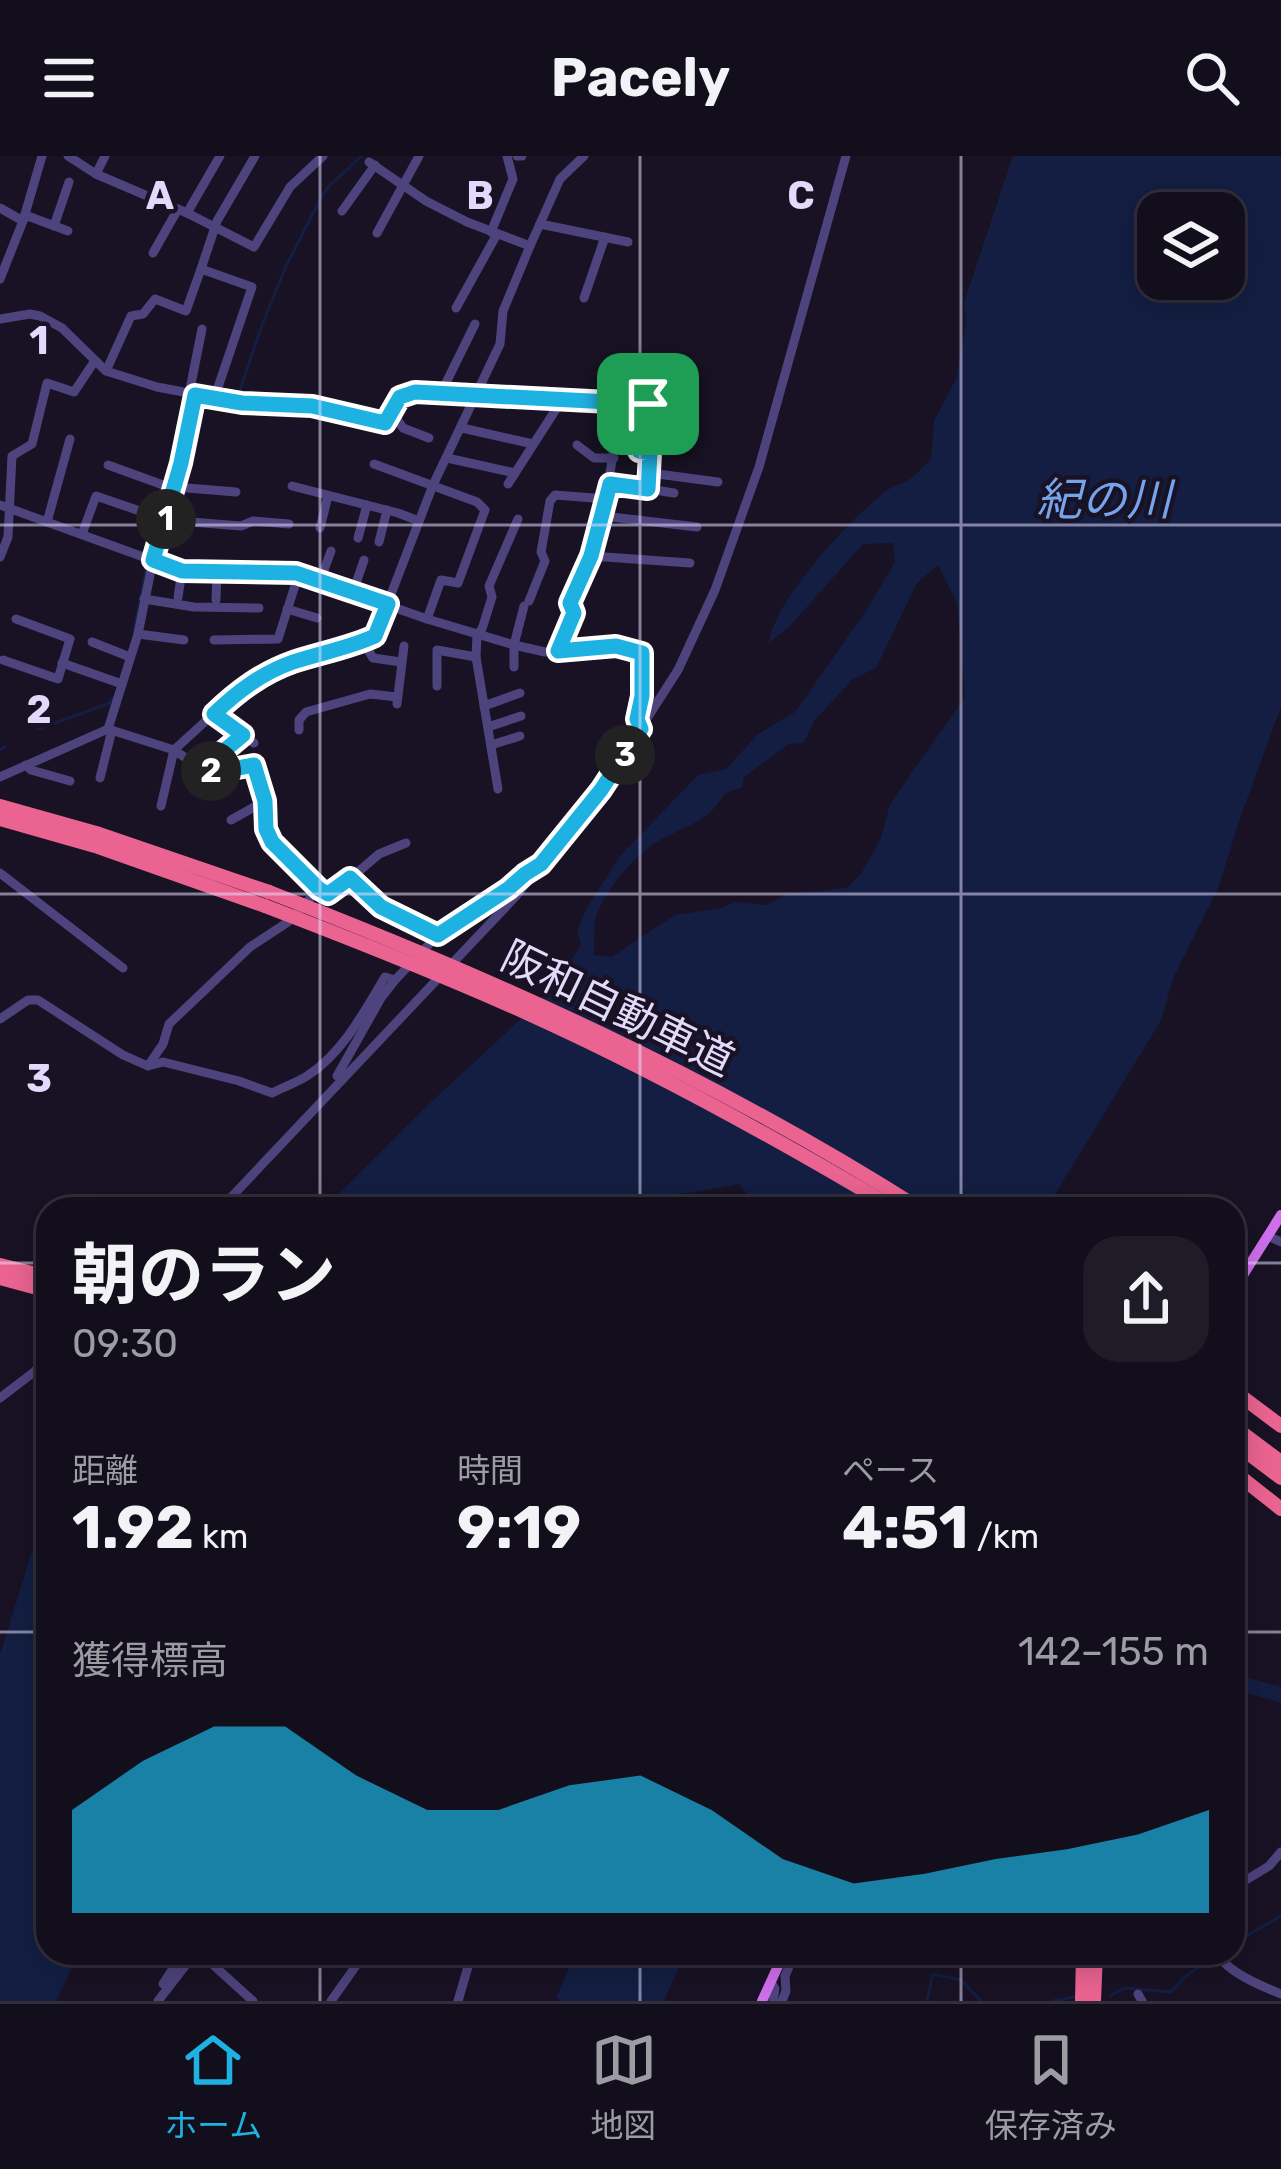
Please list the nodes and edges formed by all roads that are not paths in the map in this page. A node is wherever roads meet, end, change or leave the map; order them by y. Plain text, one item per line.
1 (42, 156) edge
2 (68, 156) edge
3 (105, 156) edge
4 (220, 156) edge
5 (255, 156) edge
6 (323, 156) edge
7 (419, 156) edge
8 (507, 156) edge
9 (584, 156) edge
10 (846, 156) edge
11 (97, 174) junction
12 (70, 182) dead end
13 (404, 185) junction
14 (0, 208) edge
15 (183, 211) junction
16 (342, 211) dead end
17 (24, 218) junction
18 (540, 224) junction
19 (54, 226) junction
20 (214, 227) junction
21 (68, 232) dead end
22 (377, 233) dead end
23 (494, 233) junction
24 (604, 237) junction
25 (628, 242) dead end
26 (530, 246) junction
27 (153, 253) dead end
28 (201, 269) junction
29 (0, 279) edge
30 (584, 298) dead end
31 (456, 308) dead end
32 (0, 319) edge
33 (475, 324) dead end
34 (202, 329) dead end
35 (94, 362) junction
36 (106, 371) junction
37 (441, 393) junction
38 (192, 395) junction
39 (477, 395) junction
40 (215, 396) junction
41 (560, 403) dead end
42 (619, 404) junction
43 (392, 412) junction
44 (462, 428) junction
45 (429, 438) dead end
46 (70, 439) dead end
47 (533, 444) junction
48 (577, 445) dead end
49 (447, 458) junction
50 (614, 458) junction
51 (374, 464) dead end
52 (108, 465) dead end
53 (515, 473) junction
54 (650, 473) junction
55 (718, 482) dead end
56 (508, 484) dead end
57 (610, 484) junction
58 (433, 485) junction
59 (292, 487) dead end
60 (172, 488) junction
61 (648, 489) junction
62 (236, 492) dead end
63 (674, 493) dead end
64 (328, 496) junction
65 (607, 499) junction
66 (367, 505) junction
67 (4, 506) edge
68 (387, 510) junction
69 (603, 516) junction
70 (163, 519) junction
71 (518, 519) dead end
72 (419, 521) junction
73 (47, 522) junction
74 (289, 524) dead end
75 (697, 527) dead end
76 (320, 529) dead end
77 (82, 534) junction
78 (358, 538) dead end
79 (379, 542) dead end
80 (331, 550) dead end
81 (591, 556) junction
82 (0, 557) edge
83 (153, 560) junction
84 (364, 560) dead end
85 (690, 562) dead end
86 (182, 571) junction
87 (217, 572) junction
88 (299, 573) junction
89 (320, 581) junction
90 (353, 592) junction
91 (178, 597) dead end
92 (144, 599) junction
93 (217, 600) dead end
94 (388, 604) junction
95 (260, 608) dead end
96 (287, 609) junction
97 (316, 618) dead end
98 (427, 619) junction
99 (16, 620) dead end
100 (137, 634) junction
101 (477, 635) junction
102 (184, 640) dead end
103 (214, 640) dead end
104 (92, 642) dead end
105 (363, 642) junction
106 (514, 645) junction
107 (404, 646) dead end
108 (558, 651) junction
109 (128, 656) junction
110 (476, 657) junction
111 (3, 660) dead end
112 (401, 662) junction
113 (62, 663) junction
114 (514, 667) dead end
115 (120, 684) junction
116 (437, 686) dead end
117 (520, 694) dead end
118 (484, 706) junction
119 (214, 714) junction
120 (521, 716) dead end
121 (488, 727) junction
122 (110, 729) junction
123 (641, 729) junction
124 (299, 730) dead end
125 (243, 735) junction
126 (520, 736) dead end
127 (254, 743) dead end
128 (491, 745) junction
129 (174, 749) junction
130 (26, 765) junction
131 (202, 769) junction
132 (0, 777) edge
133 (100, 778) dead end
134 (70, 782) dead end
135 (498, 789) dead end
136 (265, 801) junction
137 (0, 806) edge
138 (161, 806) dead end
139 (0, 820) edge
140 (231, 820) dead end
141 (96, 840) junction
142 (406, 843) dead end
143 (541, 864) junction
144 (0, 873) edge
145 (350, 878) junction
146 (319, 889) junction
147 (267, 899) junction
148 (438, 935) junction
149 (123, 968) dead end
150 (395, 980) junction
151 (0, 1019) edge
152 (148, 1066) junction
153 (328, 1091) junction
154 (231, 1197) edge
155 (874, 1197) edge
156 (900, 1197) edge
157 (1281, 1215) edge
158 (1275, 1239) edge
159 (0, 1264) edge
160 (36, 1274) edge
161 (1245, 1276) edge
162 (0, 1278) edge
163 (36, 1288) edge
164 (36, 1370) edge
165 (0, 1398) edge
166 (1245, 1399) edge
167 (1281, 1426) edge
168 (1245, 1445) edge
169 (1245, 1446) edge
170 (1281, 1462) edge
171 (1281, 1478) edge
172 (1245, 1480) edge
173 (1281, 1509) edge
174 (1281, 1852) edge
175 (1245, 1881) edge
176 (176, 1965) edge
177 (187, 1965) edge
178 (212, 1965) edge
179 (356, 1965) edge
180 (468, 1965) edge
181 (779, 1965) edge
182 (790, 1965) edge
183 (1083, 1965) edge
184 (1096, 1965) edge
185 (1226, 1965) edge
186 (771, 1982) junction
187 (1281, 1994) edge
188 (155, 2001) edge
189 (253, 2001) edge
190 (331, 2001) edge
191 (458, 2001) edge
192 (762, 2001) edge
193 (777, 2001) edge
194 (1082, 2001) edge
195 (1094, 2001) edge

1 - 17 street
2 - 11 street
3 - 11 street
4 - 15 street
5 - 20 street
6 - 20 street
7 - 13 street
8 - 23 street
9 - 18 street
10 - 123 street
11 - 15 street
12 - 19 street
13 - 16 street
13 - 22 street
13 - 23 street
14 - 17 street
15 - 20 street
15 - 27 street
17 - 19 street
17 - 29 street
18 - 24 street
18 - 26 street
19 - 21 street
20 - 28 street
23 - 26 street
23 - 31 street
24 - 25 street
24 - 30 street
26 - 39 street
28 - 36 street
28 - 40 street
32 - 35 street
33 - 37 street
34 - 38 street
35 - 36 street
35 - 67 street
36 - 38 street
37 - 39 street
37 - 43 street
38 - 40 street
38 - 60 street
39 - 42 street
39 - 44 street
40 - 43 street
41 - 47 street
42 - 50 street
42 - 54 street
43 - 45 street
44 - 47 street
44 - 49 street
46 - 73 street
47 - 53 street
48 - 50 street
49 - 53 street
49 - 58 street
50 - 57 street
51 - 58 street
52 - 60 street
53 - 56 street
54 - 55 street
54 - 61 street
57 - 61 street
57 - 65 street
58 - 72 street
58 - 98 street
59 - 64 street
60 - 62 street
60 - 70 street
61 - 63 street
64 - 66 street
64 - 76 street
65 - 69 street
65 - 106 street
66 - 68 street
66 - 78 street
67 - 73 street
67 - 82 street
68 - 72 street
68 - 79 street
69 - 75 street
69 - 81 street
70 - 74 street
70 - 77 street
70 - 83 street
71 - 101 street
72 - 94 street
73 - 77 street
77 - 83 street
80 - 89 street
81 - 85 street
81 - 108 street
83 - 86 street
83 - 92 street
84 - 90 street
86 - 87 street
86 - 91 street
87 - 88 street
87 - 93 street
88 - 89 street
88 - 96 street
89 - 90 street
90 - 94 street
92 - 95 street
92 - 100 street
94 - 98 street
94 - 105 street
96 - 97 street
96 - 103 street
98 - 101 street
99 - 113 street
100 - 102 street
100 - 109 street
101 - 106 street
101 - 110 street
104 - 109 street
105 - 112 street
105 - 119 street
106 - 108 street
106 - 114 street
107 - 112 street
108 - 123 street
109 - 115 street
110 - 116 street
110 - 118 street
111 - 113 street
112 - 124 street
113 - 115 street
115 - 122 street
117 - 118 street
118 - 121 street
119 - 125 street
119 - 129 street
120 - 121 street
121 - 128 street
122 - 129 street
122 - 130 street
122 - 133 street
123 - 143 street
125 - 127 street
125 - 131 street
126 - 128 street
128 - 135 street
129 - 131 street
129 - 138 street
130 - 132 street
130 - 134 street
131 - 136 street
136 - 140 street
136 - 146 street
137 - 141 highway, 阪和自動車道
139 - 141 highway, 阪和自動車道
141 - 147 highway, 阪和自動車道
142 - 145 street
143 - 148 street
143 - 153 street
144 - 149 street
145 - 146 street
145 - 148 street
146 - 152 street
147 - 155 highway, 阪和自動車道, bridge
147 - 156 highway, 阪和自動車道, bridge
148 - 150 street
150 - 152 street
150 - 153 street
151 - 152 street
153 - 154 street
157 - 158 main road
158 - 161 main road
159 - 160 highway
162 - 163 highway
164 - 165 street
166 - 167 highway
168 - 170 highway
169 - 171 highway
172 - 173 highway
174 - 175 street
176 - 188 street
177 - 188 street
178 - 189 street
179 - 190 street
180 - 191 street
181 - 186 main road
182 - 193 street
183 - 194 highway
184 - 195 highway
185 - 187 street
186 - 192 main road
186 - 193 street

